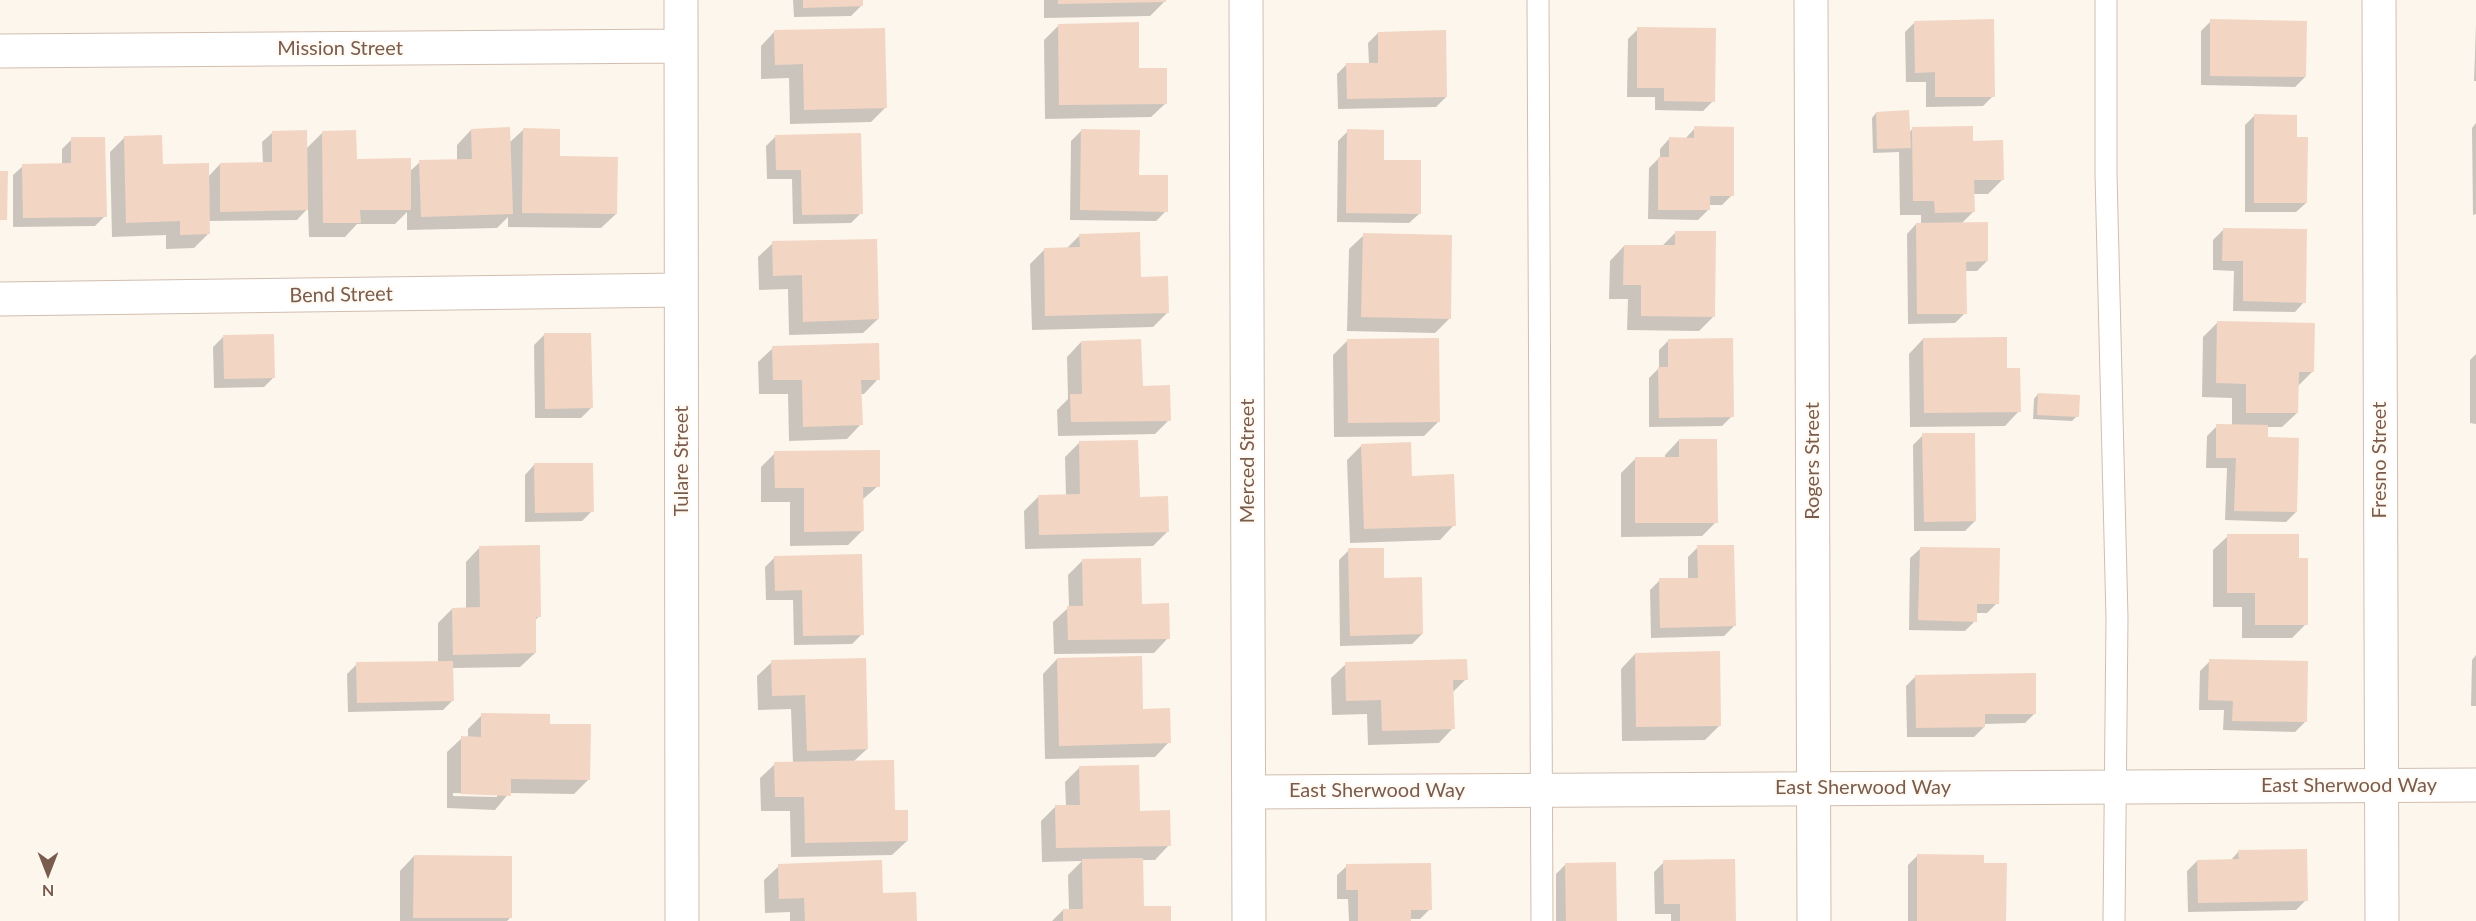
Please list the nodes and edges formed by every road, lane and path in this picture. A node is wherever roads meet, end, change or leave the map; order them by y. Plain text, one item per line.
1 (681, 0) edge
2 (1246, 0) edge
3 (1538, 0) edge
4 (1811, 0) edge
5 (2106, 0) edge
6 (2379, 0) edge
7 (681, 46) junction
8 (0, 51) edge
9 (681, 291) junction
10 (0, 299) edge
11 (2381, 785) junction
12 (2476, 785) edge
13 (2115, 787) junction
14 (1814, 788) junction
15 (1539, 790) junction
16 (1250, 792) junction
17 (682, 921) edge
18 (1249, 921) edge
19 (1542, 921) edge
20 (1815, 921) edge
21 (2114, 921) edge
22 (2382, 921) edge

1 - 7 street, Tulare Street
2 - 16 street, Merced Street
3 - 15 lane
4 - 14 street, Rogers Street
5 - 13 lane
6 - 11 street, Fresno Street
7 - 8 street, Mission Street
7 - 9 street, Tulare Street
9 - 10 street, Bend Street
9 - 17 street, Tulare Street
11 - 12 street, East Sherwood Way
11 - 13 street, East Sherwood Way
11 - 22 street, Fresno Street
13 - 14 street, East Sherwood Way
13 - 21 lane
14 - 15 street, East Sherwood Way
14 - 20 street, Rogers Street
15 - 16 street, East Sherwood Way
15 - 19 lane
16 - 18 street, Merced Street

